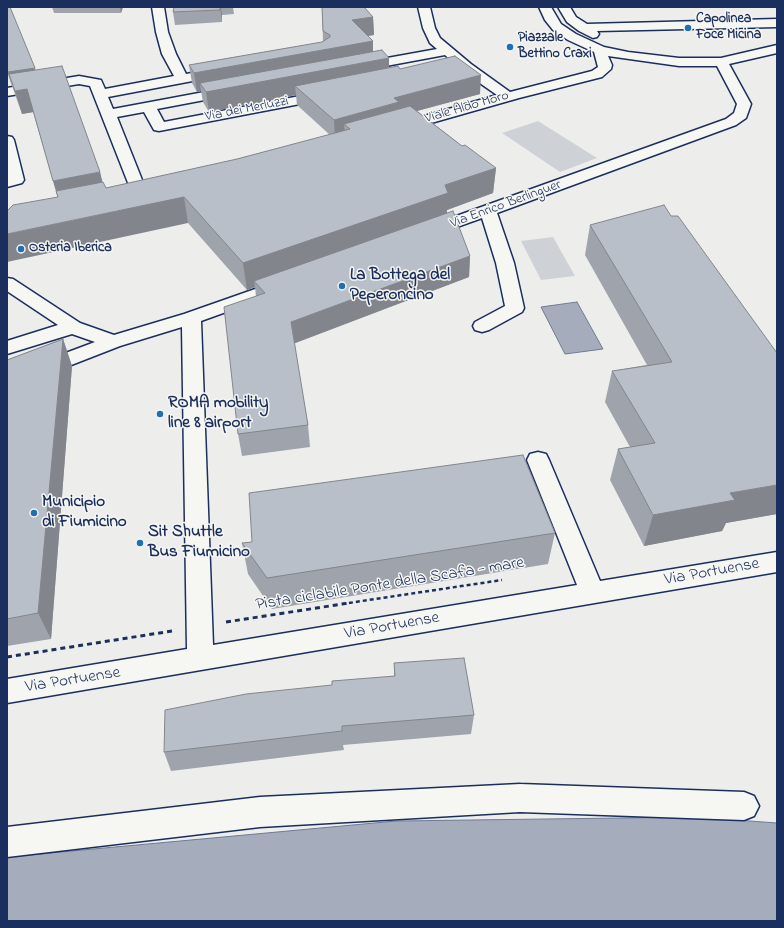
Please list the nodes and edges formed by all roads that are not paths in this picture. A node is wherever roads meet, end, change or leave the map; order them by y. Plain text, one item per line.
1 (158, 7) edge
2 (424, 7) edge
3 (545, 7) edge
4 (564, 7) edge
5 (777, 23) edge
6 (583, 28) junction
7 (777, 32) edge
8 (777, 36) edge
9 (600, 43) junction
10 (777, 49) edge
11 (447, 51) junction
12 (721, 62) junction
13 (466, 67) junction
14 (349, 69) edge
15 (450, 70) edge
16 (229, 71) edge
17 (182, 79) junction
18 (241, 89) edge
19 (7, 92) edge
20 (343, 92) edge
21 (100, 94) junction
22 (508, 97) junction
23 (148, 106) junction
24 (108, 114) junction
25 (384, 132) edge
26 (7, 140) edge
27 (7, 182) edge
28 (156, 191) edge
29 (488, 212) junction
30 (416, 237) edge
31 (300, 279) edge
32 (7, 283) edge
33 (191, 318) junction
34 (482, 326) dead end
35 (73, 327) junction
36 (113, 342) junction
37 (7, 348) edge
38 (7, 383) edge
39 (538, 460) dead end
40 (777, 562) edge
41 (592, 593) junction
42 (200, 659) junction
43 (7, 691) edge
44 (744, 806) dead end
45 (7, 842) edge

1 - 17 street
2 - 11 street
3 - 9 street
4 - 6 street
5 - 6 street
6 - 9 street
7 - 9 street
8 - 9 street
9 - 12 street
9 - 22 street, Viale Aldo Moro
10 - 12 street
11 - 13 street
11 - 14 street
12 - 29 street, Via Enrico Berlinguer
13 - 15 street
13 - 22 street
16 - 17 street
17 - 21 street
18 - 23 street, Via dei Merluzzi
19 - 21 street
20 - 23 street, Via dei Merluzzi
21 - 24 street
22 - 25 street, Viale Aldo Moro
23 - 24 street, Via dei Merluzzi
24 - 28 street
26 - 27 street
29 - 30 street, Via Enrico Berlinguer
29 - 34 street
31 - 33 street
32 - 35 street
33 - 36 street
33 - 42 street
35 - 36 street
35 - 37 street
36 - 38 street
39 - 41 street
40 - 41 street, Via Portuense
41 - 42 street, Via Portuense
42 - 43 street, Via Portuense
44 - 45 street

